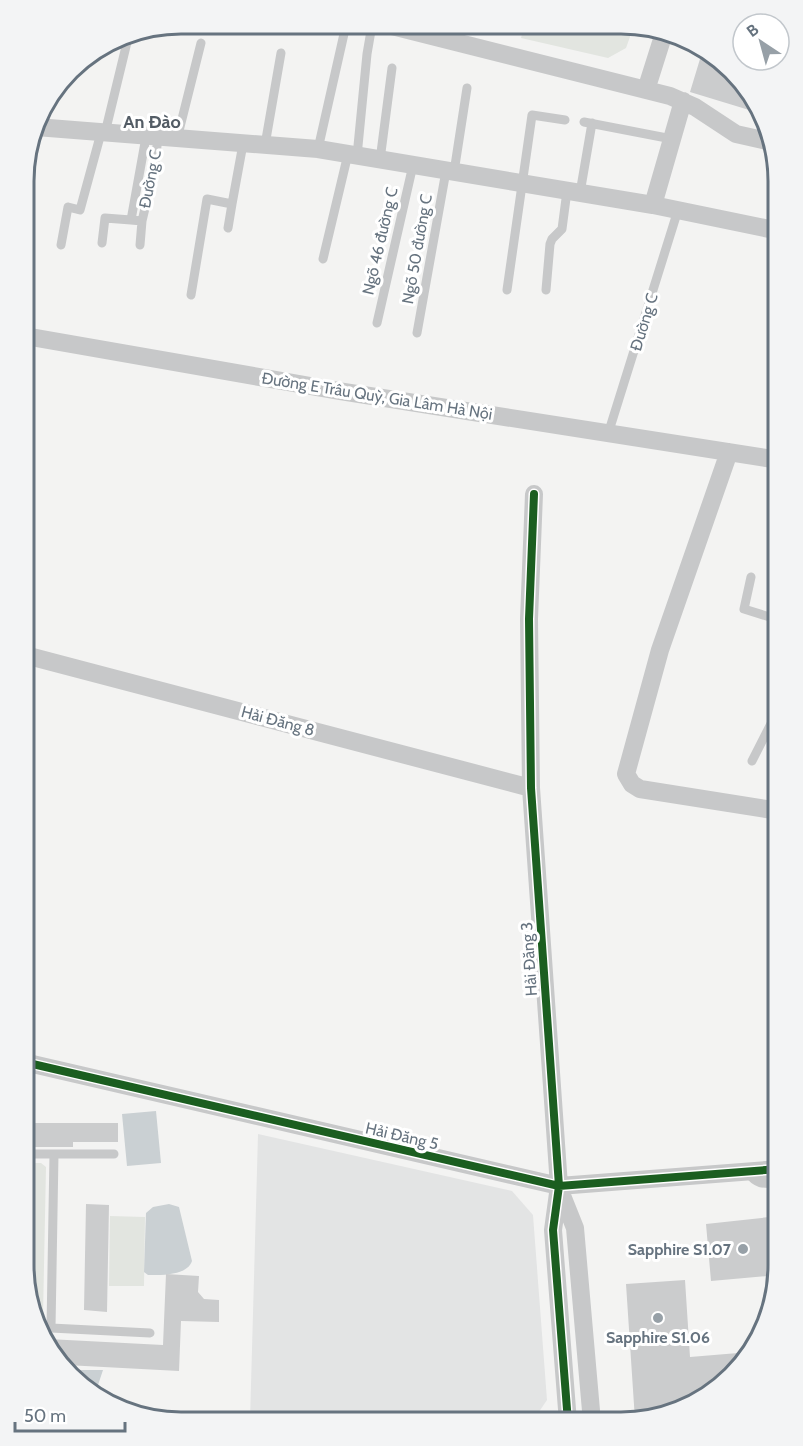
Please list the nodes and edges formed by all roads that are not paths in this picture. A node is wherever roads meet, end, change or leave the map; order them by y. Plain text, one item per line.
1 (425, 34) edge
2 (344, 35) edge
3 (370, 35) edge
4 (662, 40) edge
5 (201, 43) dead end
6 (126, 46) edge
7 (281, 52) dead end
8 (392, 68) dead end
9 (467, 88) dead end
10 (646, 90) junction
11 (684, 101) junction
12 (565, 120) dead end
13 (44, 129) edge
14 (103, 133) junction
15 (152, 138) junction
16 (177, 139) junction
17 (672, 139) junction
18 (763, 140) edge
19 (243, 144) junction
20 (265, 146) junction
21 (318, 149) junction
22 (353, 155) junction
23 (380, 160) junction
24 (413, 165) junction
25 (450, 172) junction
26 (523, 183) junction
27 (573, 192) junction
28 (232, 204) junction
29 (653, 205) junction
30 (678, 210) junction
31 (131, 220) junction
32 (142, 221) junction
33 (228, 228) dead end
34 (768, 229) edge
35 (102, 243) dead end
36 (140, 244) dead end
37 (62, 245) dead end
38 (323, 259) dead end
39 (507, 290) dead end
40 (546, 290) dead end
41 (191, 295) dead end
42 (377, 323) dead end
43 (417, 333) dead end
44 (34, 338) edge
45 (608, 434) junction
46 (729, 452) junction
47 (768, 458) edge
48 (534, 494) dead end
49 (752, 577) dead end
50 (768, 617) edge
51 (34, 657) edge
52 (768, 730) edge
53 (752, 761) dead end
54 (531, 788) junction
55 (768, 809) edge
56 (34, 1064) edge
57 (34, 1154) edge
58 (54, 1154) junction
59 (114, 1154) dead end
60 (768, 1170) edge
61 (747, 1172) junction
62 (768, 1184) edge
63 (559, 1186) junction
64 (51, 1328) joint
65 (150, 1333) dead end
66 (567, 1412) edge
67 (591, 1412) edge

1 - 10 street
2 - 21 lane
3 - 22 lane
4 - 10 street
5 - 16 lane, Đường C
6 - 14 lane
7 - 20 lane
8 - 23 lane
9 - 25 lane
10 - 11 street
11 - 17 street
11 - 18 street
12 - 26 lane
13 - 14 street, Đường C
14 - 15 street, Đường C
14 - 37 lane
15 - 16 street, Đường C
15 - 31 lane
15 - 32 lane, Đường C
16 - 19 street, Đường C
17 - 27 lane
17 - 29 street
19 - 20 street, Đường C
19 - 28 lane
20 - 21 street, Đường C
21 - 22 street, Đường C
22 - 23 street, Đường C
22 - 38 lane
23 - 24 street, Đường C
24 - 25 street, Đường C
24 - 42 lane, Ngõ 46 đường C
25 - 26 street, Đường C
25 - 43 lane, Ngõ 50 đường C
26 - 27 street, Đường C
26 - 39 lane
27 - 29 street, Đường C
27 - 40 lane
28 - 33 lane
28 - 41 lane
29 - 30 street, Đường C
30 - 34 street, Đường C
30 - 45 lane, Đường C
31 - 32 lane
31 - 35 lane, Đường C
32 - 36 lane, Đường C
44 - 45 street, Đường E Trâu Quỳ, Gia Lâm Hà Nội
45 - 46 street, Đường E Trâu Quỳ, Gia Lâm Hà Nội
46 - 47 street, Đường E Trâu Quỳ, Gia Lâm Hà Nội
46 - 55 street
48 - 54 street, Hải Đăng 3
49 - 50 lane
51 - 54 street, Hải Đăng 8
52 - 53 lane
54 - 63 street, Hải Đăng 3
56 - 63 street, Hải Đăng 5
57 - 58 lane
58 - 59 lane
58 - 64 lane
60 - 61 street, Hải Đăng 5
61 - 62 lane
61 - 63 street, Hải Đăng 5
63 - 66 street, Hải Đăng 3
63 - 67 street, Hải Đăng 3
64 - 65 lane

